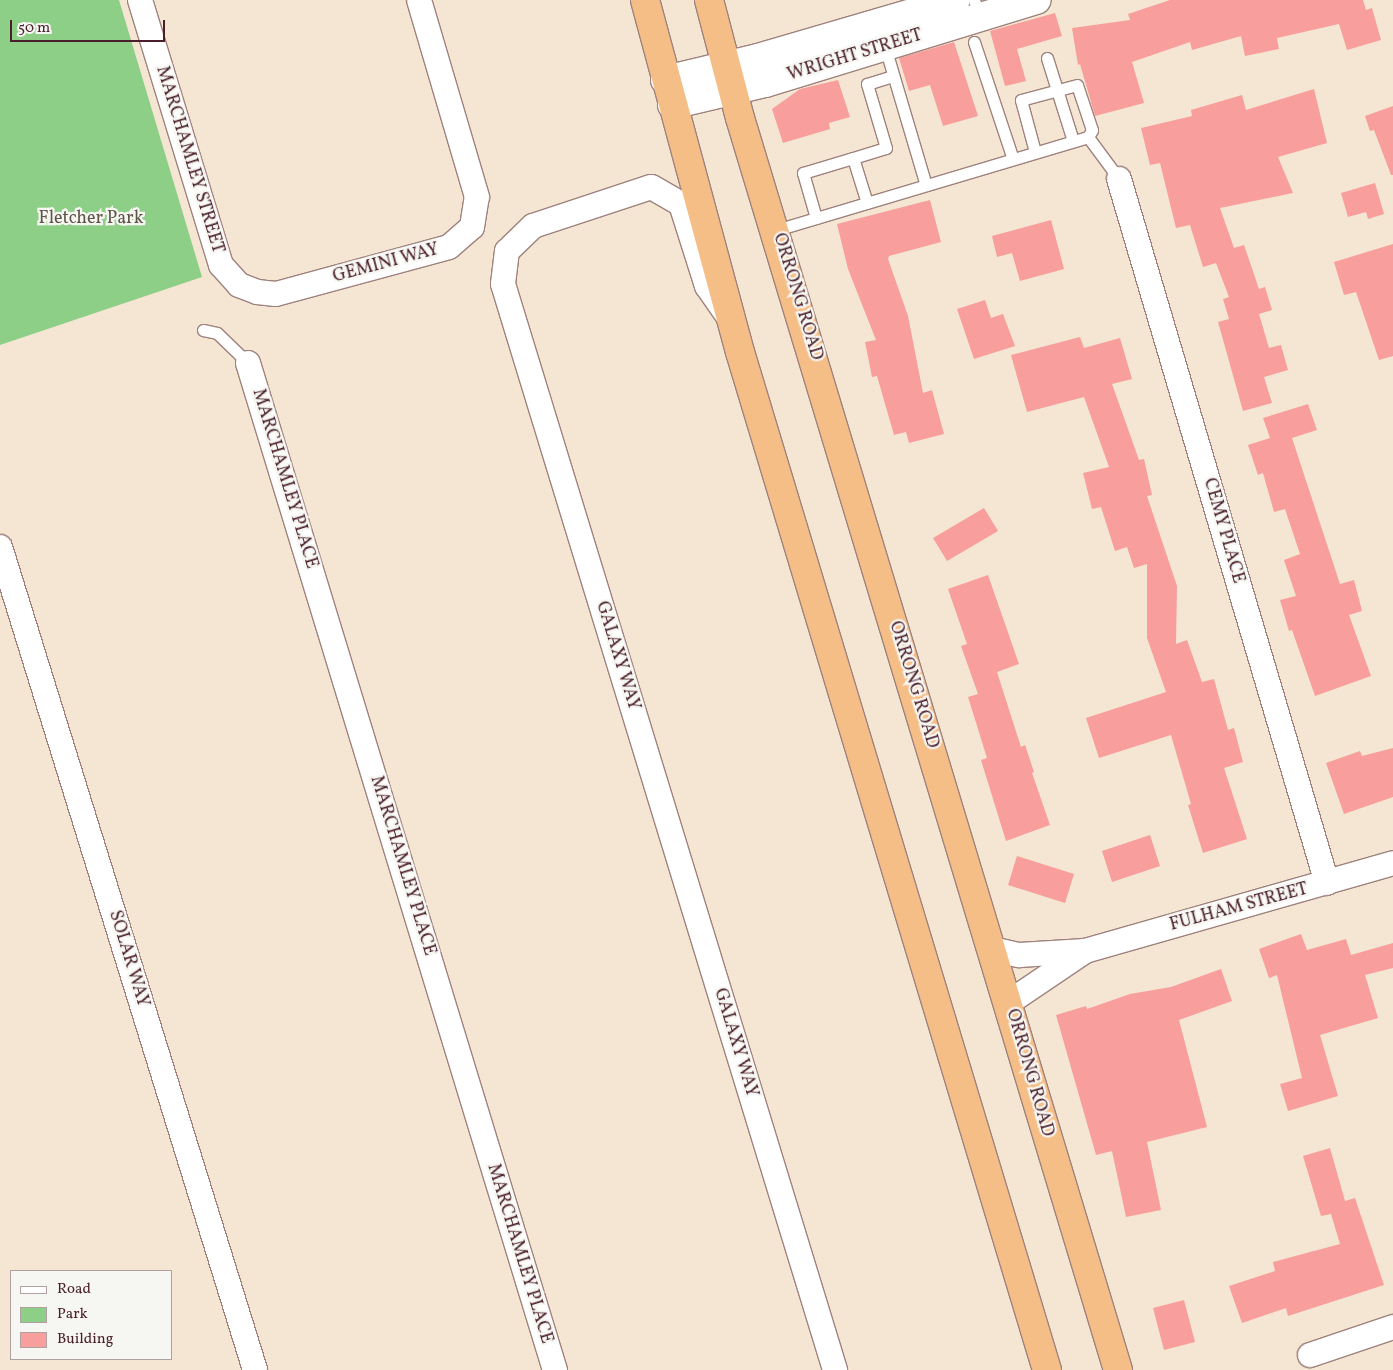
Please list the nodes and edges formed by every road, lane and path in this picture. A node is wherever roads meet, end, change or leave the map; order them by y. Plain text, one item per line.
1 (140, 0) edge
2 (419, 0) edge
3 (645, 0) edge
4 (709, 0) edge
5 (956, 0) edge
6 (1037, 0) edge
7 (976, 20) edge
8 (884, 47) junction
9 (1047, 58) dead end
10 (893, 76) junction
11 (730, 78) junction
12 (1057, 91) junction
13 (669, 93) junction
14 (1088, 137) junction
15 (1072, 141) junction
16 (1035, 152) junction
17 (854, 158) junction
18 (1013, 159) junction
19 (1119, 179) joint
20 (926, 185) junction
21 (867, 203) junction
22 (816, 218) junction
23 (776, 230) junction
24 (239, 284) joint
25 (732, 322) junction
26 (203, 330) dead end
27 (248, 363) joint
28 (0, 547) edge
29 (1393, 863) edge
30 (1327, 884) junction
31 (992, 949) junction
32 (1085, 951) junction
33 (1008, 1004) junction
34 (1393, 1327) edge
35 (1310, 1355) dead end
36 (255, 1370) edge
37 (555, 1370) edge
38 (835, 1370) edge
39 (1047, 1370) edge
40 (1118, 1370) edge

1 - 24 street, MARCHAMLEY STREET
2 - 24 street, GEMINI WAY
3 - 13 highway
4 - 11 highway, ORRONG ROAD
5 - 11 street, WRIGHT STREET
6 - 7 street, WRIGHT STREET
7 - 8 street, WRIGHT STREET
7 - 18 lane
8 - 10 lane
8 - 11 street, WRIGHT STREET
9 - 12 lane
10 - 17 lane
10 - 20 lane
11 - 13 street, WRIGHT STREET
11 - 23 highway, ORRONG ROAD
12 - 14 lane
12 - 15 lane
12 - 16 lane
13 - 25 highway
14 - 15 lane
14 - 19 lane
15 - 16 lane
16 - 18 lane
17 - 21 lane
17 - 22 lane
18 - 20 lane
19 - 30 street, CEMY PLACE
20 - 21 lane
21 - 22 lane
22 - 23 lane
23 - 31 highway, ORRONG ROAD
25 - 38 street, GALAXY WAY
25 - 39 highway
26 - 27 lane
27 - 37 street, MARCHAMLEY PLACE
28 - 36 street, SOLAR WAY
29 - 30 street, FULHAM STREET
30 - 32 street, FULHAM STREET
31 - 32 street, FULHAM STREET
31 - 33 highway, ORRONG ROAD
32 - 33 street, FULHAM STREET
33 - 40 highway, ORRONG ROAD
34 - 35 street

